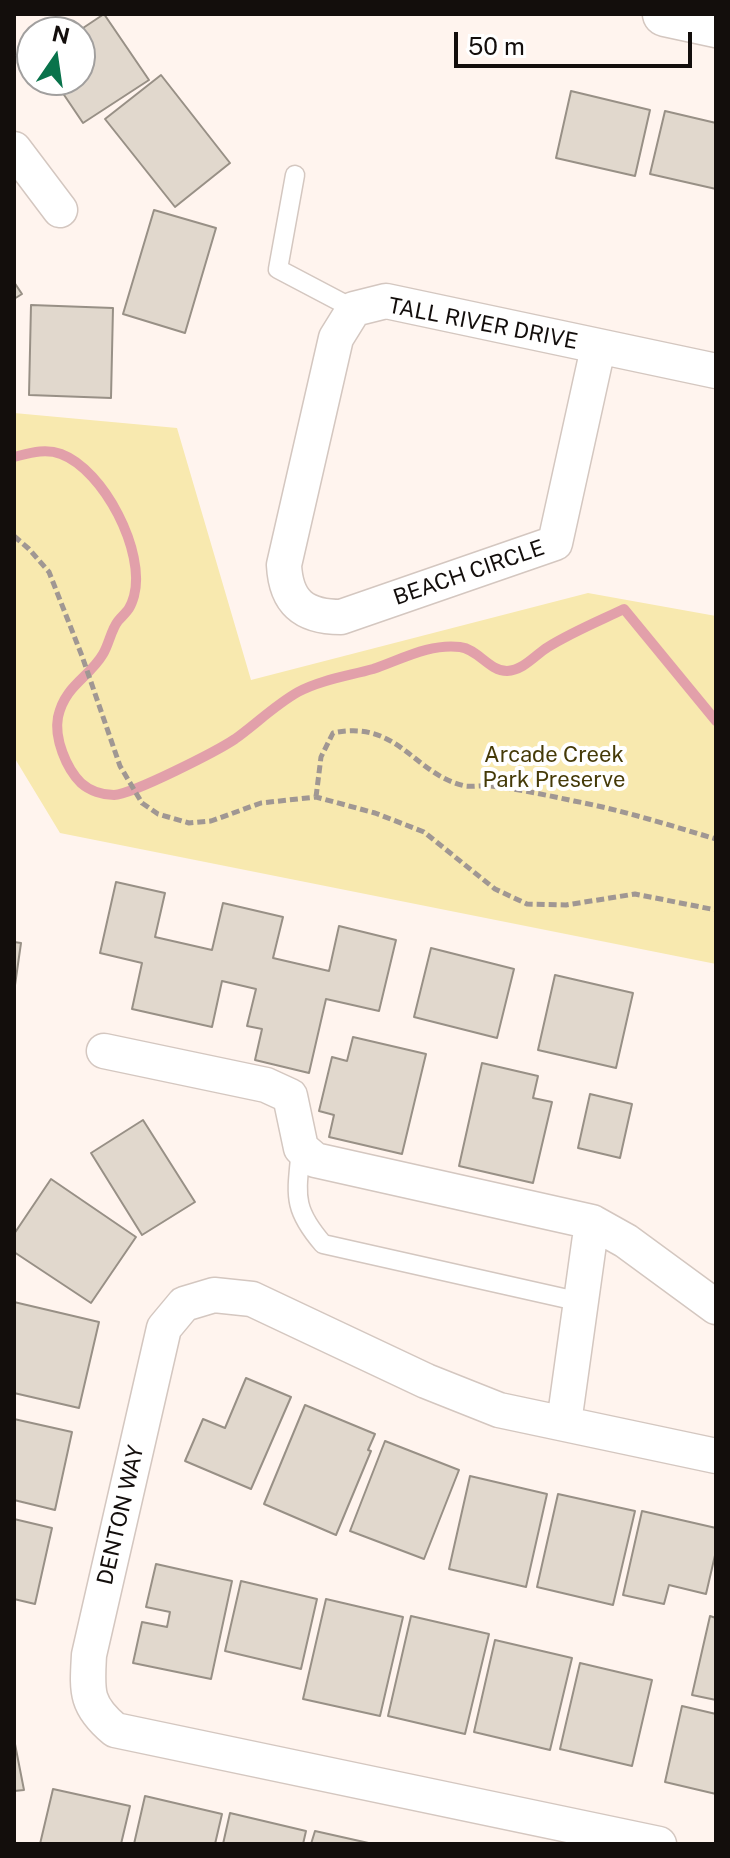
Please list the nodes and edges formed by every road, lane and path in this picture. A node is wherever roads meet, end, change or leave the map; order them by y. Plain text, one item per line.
1 (665, 14) edge
2 (716, 25) edge
3 (14, 149) edge
4 (295, 175) dead end
5 (60, 210) dead end
6 (354, 309) junction
7 (598, 348) junction
8 (716, 371) edge
9 (14, 536) edge
10 (316, 797) junction
11 (716, 839) edge
12 (716, 910) edge
13 (104, 1051) dead end
14 (301, 1148) junction
15 (592, 1222) junction
16 (581, 1302) junction
17 (716, 1307) edge
18 (564, 1423) junction
19 (716, 1456) edge
20 (659, 1844) edge

1 - 2 street
3 - 5 street
4 - 6 lane
6 - 7 street, TALL RIVER DRIVE
6 - 7 street, BEACH CIRCLE
7 - 8 street, TALL RIVER DRIVE
9 - 10 path
10 - 11 path
10 - 12 path
13 - 14 street
14 - 15 street
14 - 16 lane
15 - 16 street
15 - 17 street
16 - 18 street
18 - 19 street, DENTON WAY
18 - 20 street, DENTON WAY

